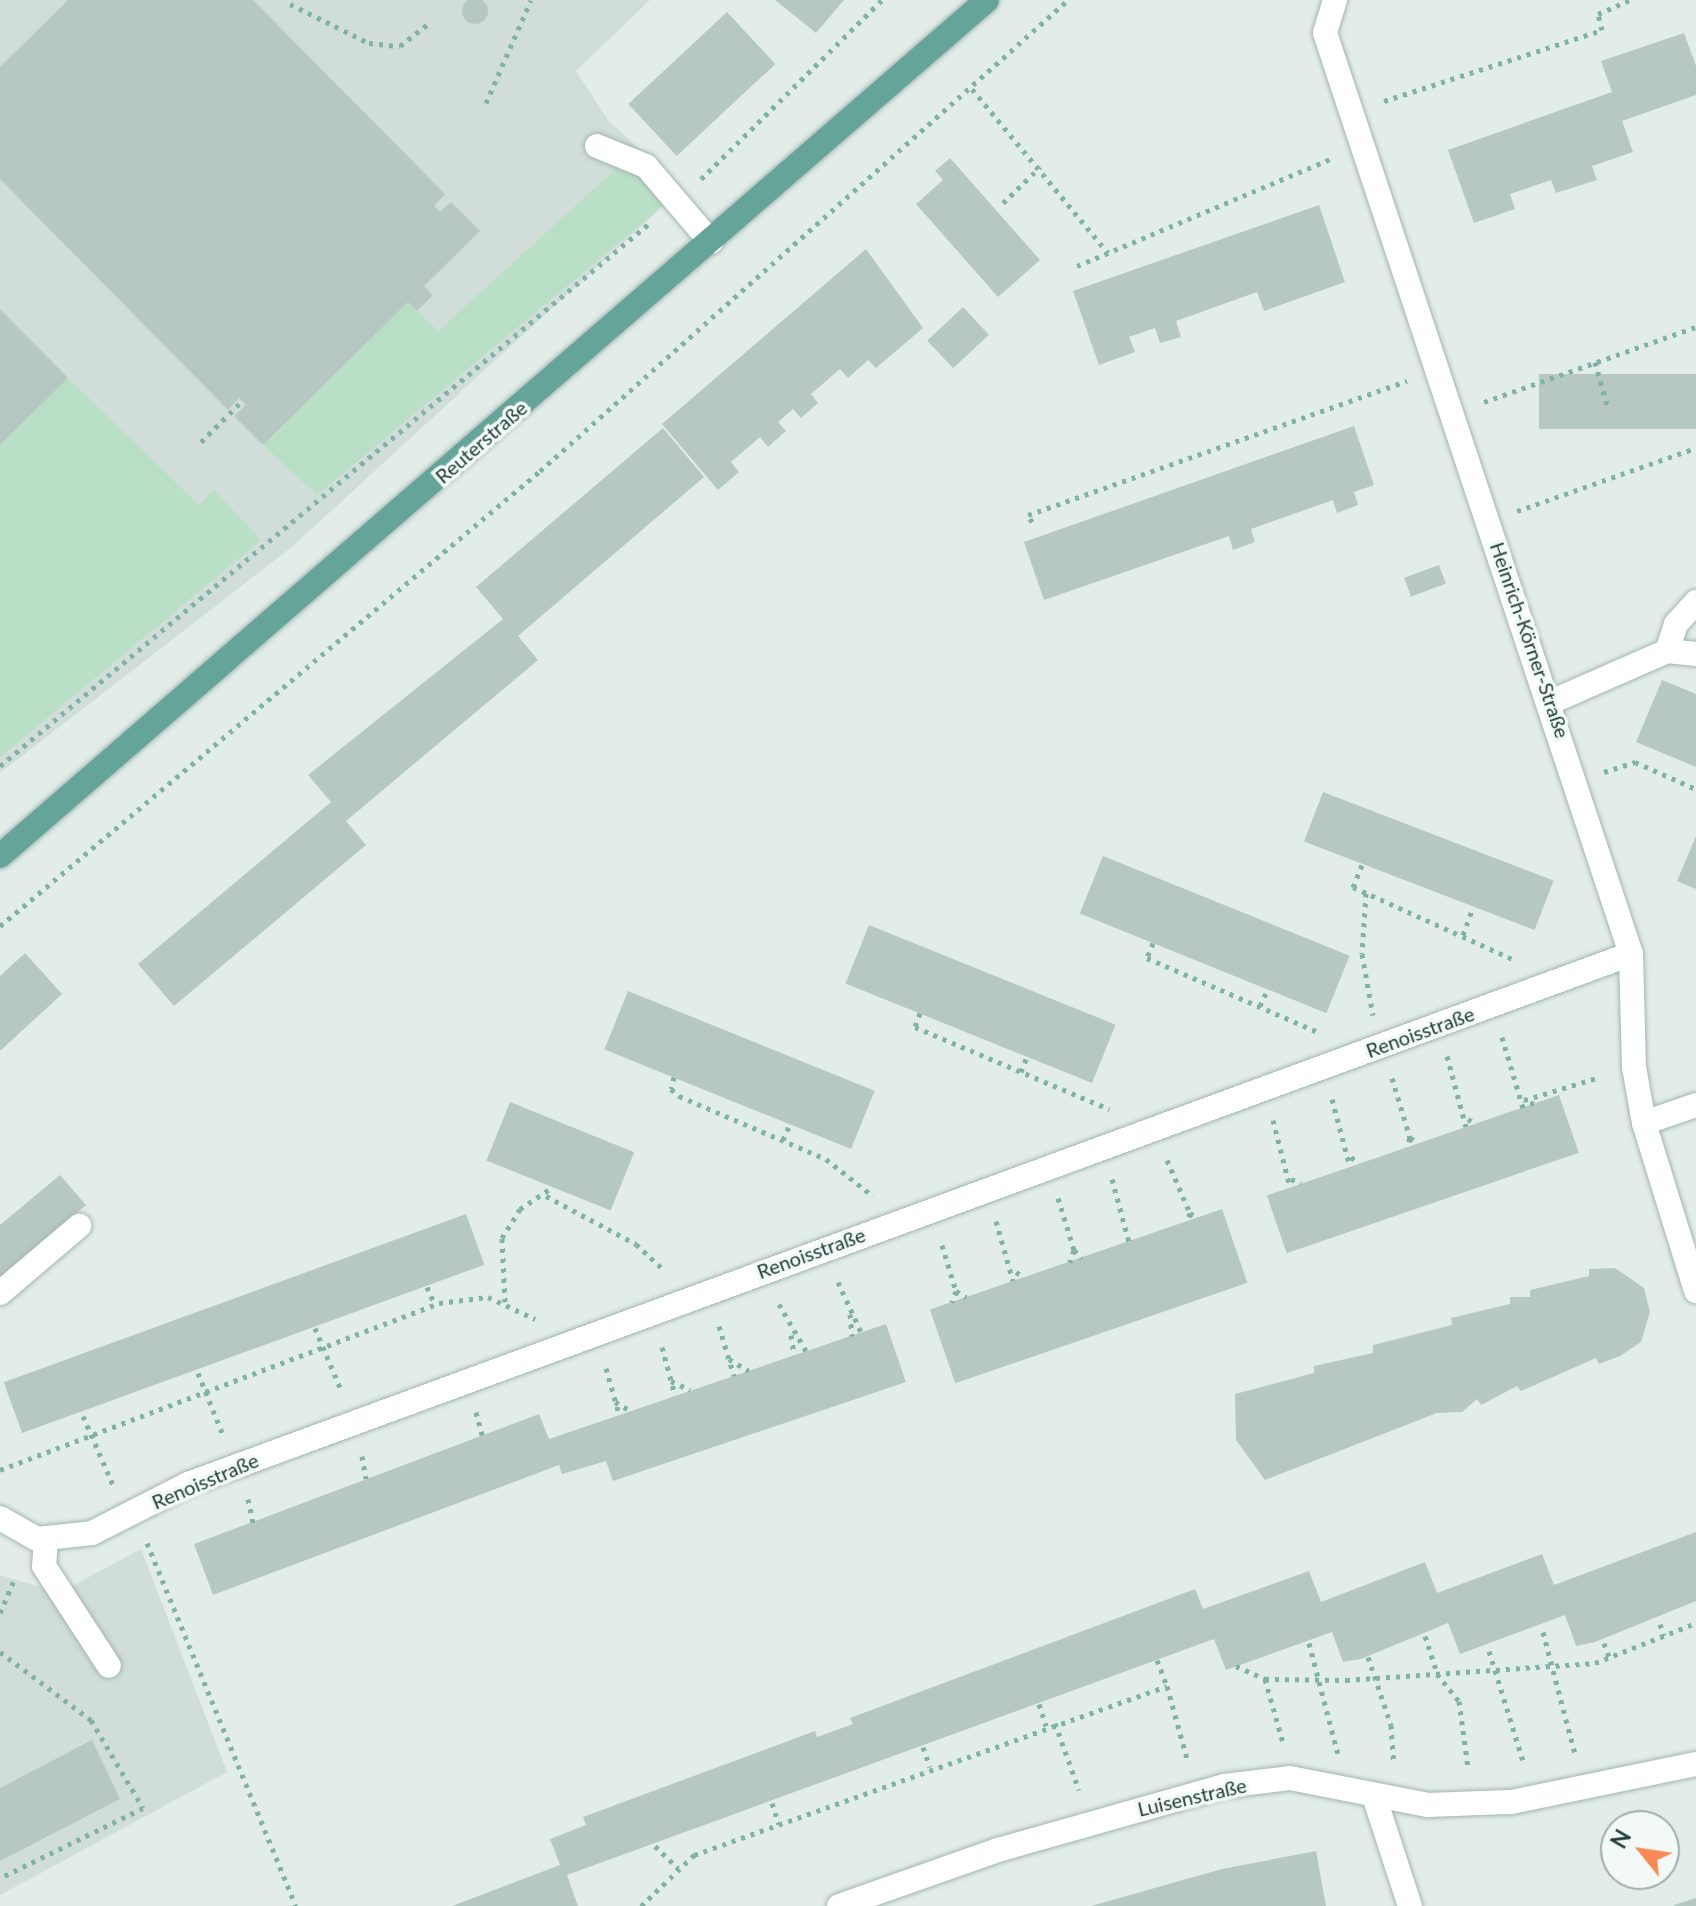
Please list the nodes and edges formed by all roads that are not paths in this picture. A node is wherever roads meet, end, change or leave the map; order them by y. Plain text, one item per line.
1 (977, 0) edge
2 (987, 0) edge
3 (1325, 4) edge
4 (958, 22) junction
5 (597, 146) dead end
6 (711, 242) junction
7 (1696, 602) edge
8 (1667, 651) junction
9 (1696, 654) edge
10 (1551, 702) junction
11 (0, 856) edge
12 (1631, 954) junction
13 (1696, 1105) edge
14 (1644, 1123) junction
15 (79, 1226) dead end
16 (1696, 1291) edge
17 (0, 1293) edge
18 (0, 1518) edge
19 (46, 1539) junction
20 (109, 1666) dead end
21 (1696, 1764) edge
22 (1385, 1798) junction
23 (839, 1906) edge
24 (1410, 1906) edge

1 - 4 main road, Reuterstraße
2 - 4 main road, Reuterstraße
3 - 10 street, Heinrich-Körner-Straße
4 - 6 main road, Reuterstraße
5 - 6 street
6 - 11 main road, Reuterstraße
7 - 8 street
8 - 9 street
8 - 10 street
10 - 12 street, Heinrich-Körner-Straße
12 - 14 street, Heinrich-Körner-Straße
12 - 19 street, Renoisstraße
13 - 14 street
14 - 16 street, Heinrich-Körner-Straße
15 - 17 street
18 - 19 street, Renoisstraße
19 - 20 street
21 - 22 street, Luisenstraße
22 - 23 street, Luisenstraße
22 - 24 street

